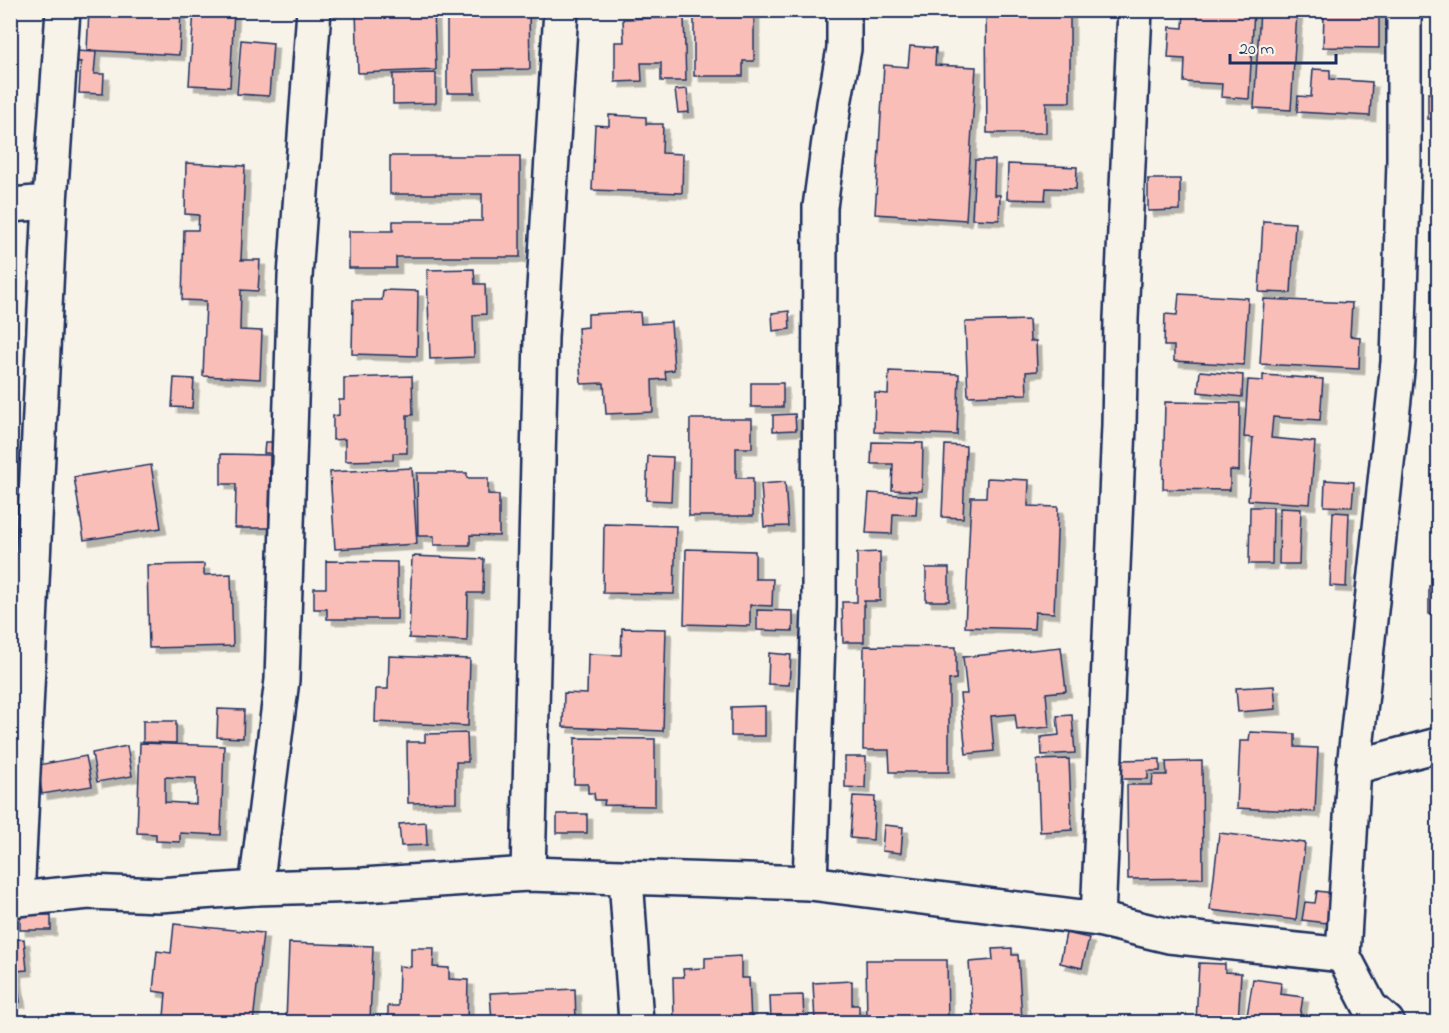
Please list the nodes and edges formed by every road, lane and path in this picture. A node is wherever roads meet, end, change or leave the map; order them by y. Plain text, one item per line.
1 (63, 10) edge
2 (314, 10) edge
3 (561, 10) edge
4 (844, 10) edge
5 (1135, 10) edge
6 (1404, 10) edge
7 (50, 202) junction
8 (10, 205) edge
9 (1438, 745) edge
10 (1354, 767) junction
11 (528, 874) junction
12 (626, 878) junction
13 (810, 883) junction
14 (256, 888) junction
15 (14, 899) edge
16 (1098, 919) junction
17 (1342, 955) junction
18 (636, 1023) edge
19 (1387, 1023) edge

1 - 7 street
2 - 14 street
3 - 11 street
4 - 13 street
5 - 16 street
6 - 10 street
7 - 8 street
7 - 15 street
9 - 10 street
10 - 17 street
11 - 12 street
11 - 14 street
12 - 13 street
12 - 18 street
13 - 16 street
14 - 15 street
16 - 17 street
17 - 19 street

